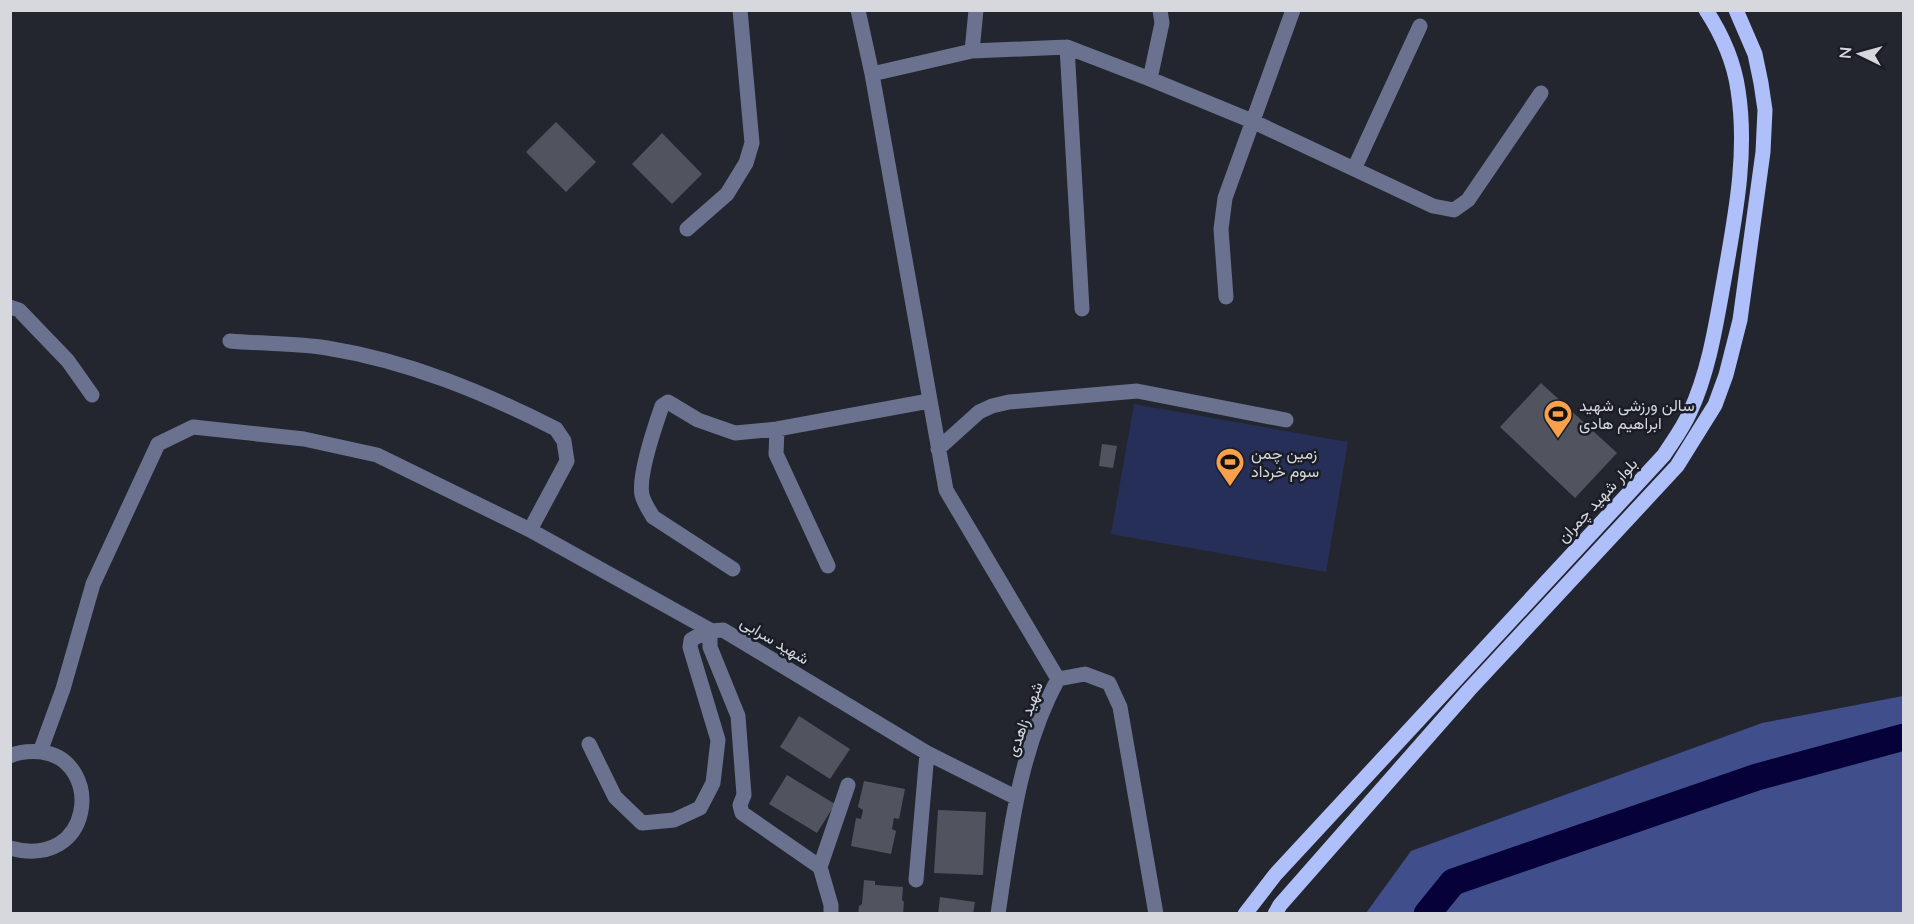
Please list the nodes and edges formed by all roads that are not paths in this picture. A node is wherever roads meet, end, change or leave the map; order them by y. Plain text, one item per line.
1 (740, 10) edge
2 (858, 10) edge
3 (976, 10) edge
4 (1160, 10) edge
5 (1293, 10) edge
6 (1706, 10) edge
7 (1736, 10) edge
8 (1420, 26) dead end
9 (1067, 48) junction
10 (972, 51) junction
11 (872, 74) junction
12 (1150, 79) junction
13 (1541, 93) dead end
14 (1252, 122) junction
15 (1354, 169) junction
16 (687, 229) dead end
17 (1226, 297) dead end
18 (10, 307) edge
19 (1082, 309) dead end
20 (230, 341) dead end
21 (92, 395) dead end
22 (929, 401) junction
23 (1286, 420) dead end
24 (777, 429) junction
25 (938, 449) junction
26 (530, 530) junction
27 (828, 566) dead end
28 (733, 569) dead end
29 (710, 630) junction
30 (1058, 679) junction
31 (589, 744) dead end
32 (40, 752) junction
33 (927, 753) junction
34 (10, 756) edge
35 (848, 785) dead end
36 (1015, 797) junction
37 (10, 848) edge
38 (820, 867) junction
39 (916, 880) dead end
40 (831, 914) edge
41 (998, 914) edge
42 (1156, 914) edge
43 (1245, 914) edge
44 (1275, 914) edge

1 - 16 street
2 - 11 street
3 - 10 street
4 - 12 street
5 - 14 street
6 - 43 main road, بلوار شهید چمران
7 - 44 main road
8 - 15 street
9 - 10 street
9 - 12 street
9 - 19 street
10 - 11 street
11 - 22 street
12 - 14 street
13 - 15 street
14 - 15 street
14 - 17 street
18 - 21 street
20 - 26 street
22 - 24 street
22 - 25 street
23 - 25 street
24 - 27 street
24 - 28 street
25 - 30 street
26 - 29 street, شهید سرابی
26 - 32 street, شهید سرابی
29 - 31 street
29 - 33 street, شهید سرابی
29 - 38 street
30 - 36 street, شهید زاهدی
30 - 42 street, شهید زاهدی
32 - 34 street
32 - 37 street
33 - 36 street, شهید سرابی
33 - 39 street
35 - 38 street
36 - 41 street, شهید زاهدی
38 - 40 street

